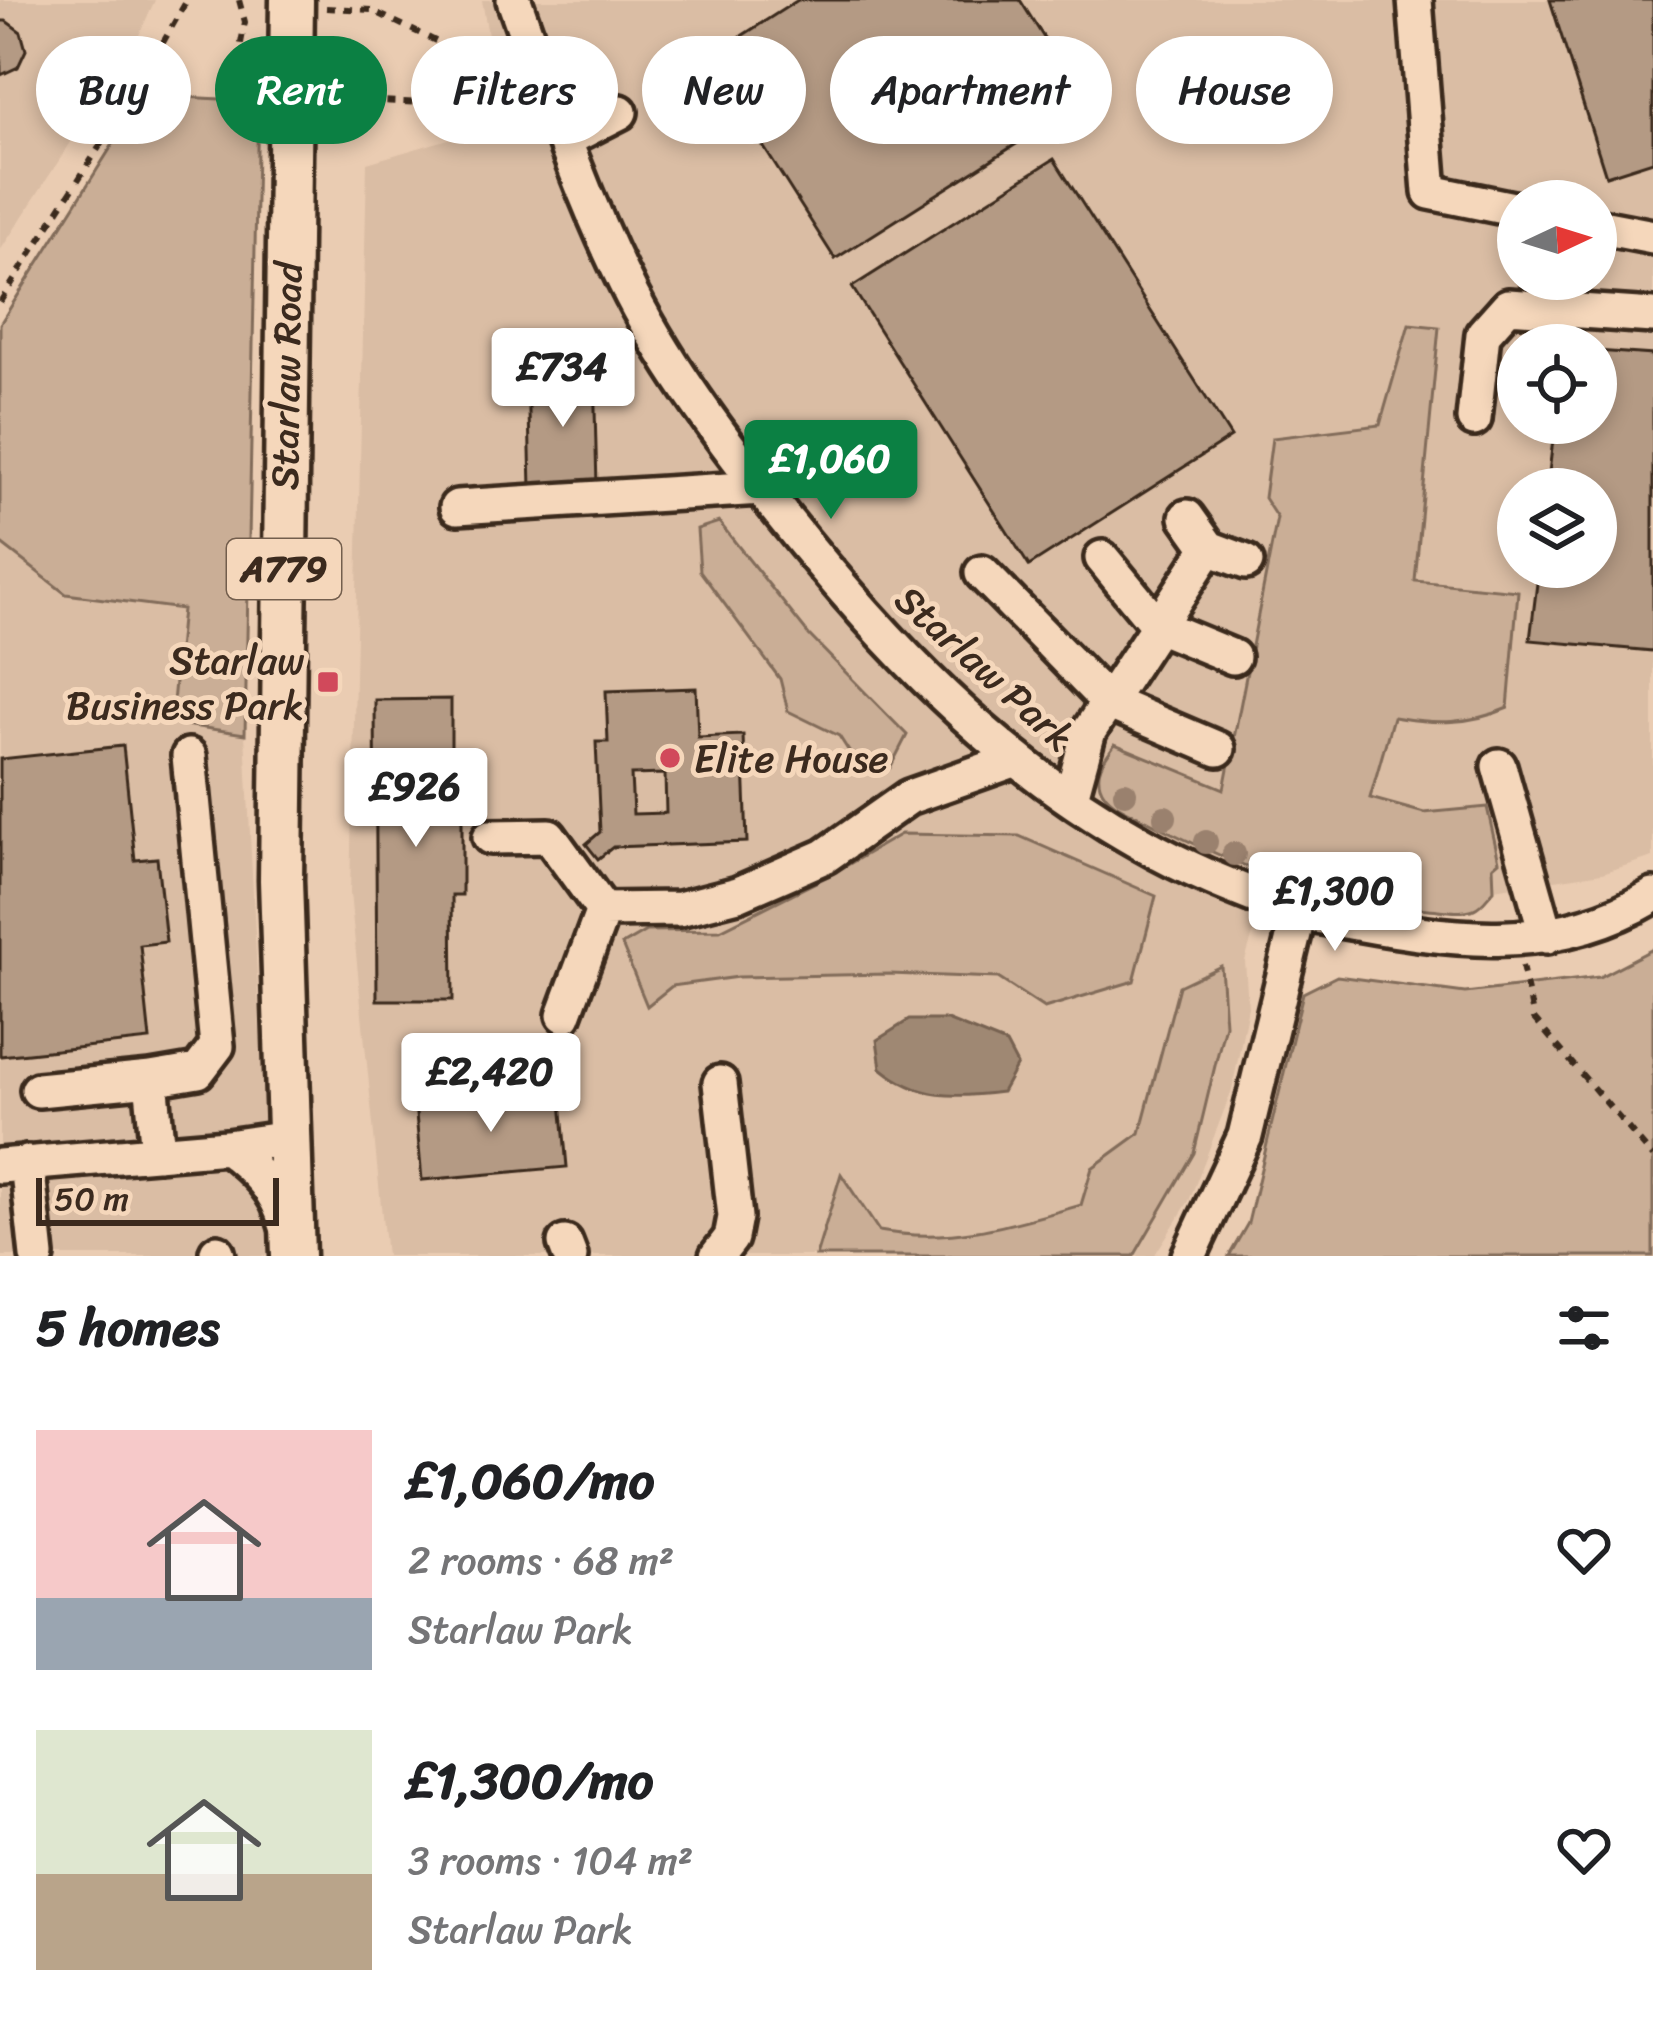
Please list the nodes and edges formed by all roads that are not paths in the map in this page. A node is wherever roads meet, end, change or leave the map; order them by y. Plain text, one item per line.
1 (514, 0) edge
2 (1415, 0) edge
3 (308, 4) edge
4 (527, 36) edge
5 (568, 144) edge
6 (1497, 206) edge
7 (1617, 230) edge
8 (1653, 237) edge
9 (1653, 316) edge
10 (1474, 419) dead end
11 (760, 488) junction
12 (457, 507) dead end
13 (1187, 518) dead end
14 (1209, 548) junction
15 (1102, 557) dead end
16 (1246, 562) dead end
17 (982, 573) dead end
18 (1158, 626) junction
19 (1233, 657) dead end
20 (1108, 702) junction
21 (1218, 749) dead end
22 (188, 756) dead end
23 (1014, 760) junction
24 (1499, 766) dead end
25 (1070, 797) junction
26 (490, 837) dead end
27 (1653, 896) edge
28 (603, 910) junction
29 (1299, 913) junction
30 (1532, 939) junction
31 (564, 1015) dead end
32 (152, 1079) junction
33 (720, 1083) dead end
34 (38, 1090) dead end
35 (289, 1138) junction
36 (227, 1147) junction
37 (158, 1153) junction
38 (13, 1165) edge
39 (293, 1254) edge
40 (37, 1256) edge
41 (717, 1256) edge
42 (1189, 1256) edge

1 - 4 street, Starlaw Park
2 - 6 street
3 - 35 main road, Starlaw Road / A779
5 - 11 street, Starlaw Park
7 - 8 street
9 - 10 street
11 - 12 street
11 - 23 street, Starlaw Park
13 - 14 street
14 - 16 street
14 - 18 street
15 - 18 street
17 - 20 street
18 - 19 street
18 - 20 street
20 - 21 street
20 - 25 street
22 - 32 street
23 - 25 street, Starlaw Park
23 - 28 street
24 - 30 street
25 - 29 street, Starlaw Park
26 - 28 street
27 - 30 street, Starlaw Park
28 - 31 street
29 - 30 street, Starlaw Park
29 - 42 street
32 - 34 street
32 - 37 street
33 - 41 street
35 - 36 street
35 - 39 main road, Starlaw Road / A779
36 - 37 street
36 - 39 street
37 - 38 street
38 - 40 street

